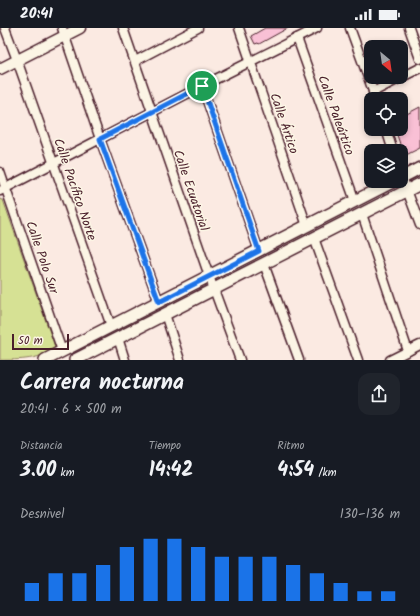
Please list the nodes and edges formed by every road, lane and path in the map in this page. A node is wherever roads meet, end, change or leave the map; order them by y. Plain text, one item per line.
1 (5, 28) edge
2 (80, 28) edge
3 (123, 28) edge
4 (198, 28) edge
5 (239, 28) edge
6 (317, 28) edge
7 (350, 28) edge
8 (409, 28) edge
9 (63, 32) edge
10 (297, 38) junction
11 (417, 38) edge
12 (420, 59) edge
13 (18, 60) junction
14 (135, 61) junction
15 (251, 61) junction
16 (420, 68) edge
17 (0, 69) edge
18 (202, 86) junction
19 (373, 92) edge
20 (381, 92) edge
21 (152, 111) junction
22 (100, 139) junction
23 (54, 163) junction
24 (420, 168) edge
25 (0, 172) edge
26 (408, 173) edge
27 (420, 184) edge
28 (379, 188) edge
29 (3, 190) edge
30 (407, 190) junction
31 (355, 201) junction
32 (362, 214) junction
33 (420, 225) edge
34 (307, 226) junction
35 (314, 238) junction
36 (259, 251) junction
37 (264, 264) junction
38 (209, 276) junction
39 (214, 289) junction
40 (159, 302) junction
41 (164, 314) junction
42 (111, 326) junction
43 (118, 338) junction
44 (420, 345) edge
45 (62, 351) junction
46 (408, 351) junction
47 (45, 360) edge
48 (75, 360) edge
49 (125, 360) edge
50 (180, 360) edge
51 (240, 360) edge
52 (299, 360) edge
53 (358, 360) edge
54 (390, 360) edge

1 - 13 street, Calle Pacífico Norte
2 - 9 street
3 - 14 street, Calle Ecuatorial
4 - 14 street
5 - 15 street, Calle Ártico
6 - 10 street
7 - 19 street
8 - 11 street
9 - 13 street
9 - 22 street
10 - 15 street
10 - 31 street, Calle Paleártico
11 - 12 street
13 - 17 street
13 - 23 street, Calle Pacífico Norte
14 - 21 street, Calle Ecuatorial
15 - 18 street
15 - 34 street, Calle Ártico
16 - 20 street
18 - 21 street
18 - 36 street
21 - 22 street
21 - 38 street, Calle Ecuatorial
22 - 23 street
22 - 40 street
23 - 29 street
23 - 42 street, Calle Pacífico Norte
24 - 26 main road
25 - 29 street, Calle Polo Sur
27 - 30 main road
28 - 31 main road
29 - 45 street, Calle Polo Sur
30 - 32 main road
30 - 33 street
31 - 34 main road
32 - 35 main road
32 - 46 street
34 - 36 main road
35 - 37 main road
35 - 53 street
36 - 38 main road
37 - 39 main road
37 - 52 street
38 - 39 street, Calle Ecuatorial
38 - 40 main road
39 - 41 main road
39 - 51 street, Calle Ecuatorial
40 - 42 main road
41 - 43 main road
41 - 50 street
42 - 45 main road
43 - 48 main road
43 - 49 street
44 - 46 street
45 - 47 main road
46 - 54 street

